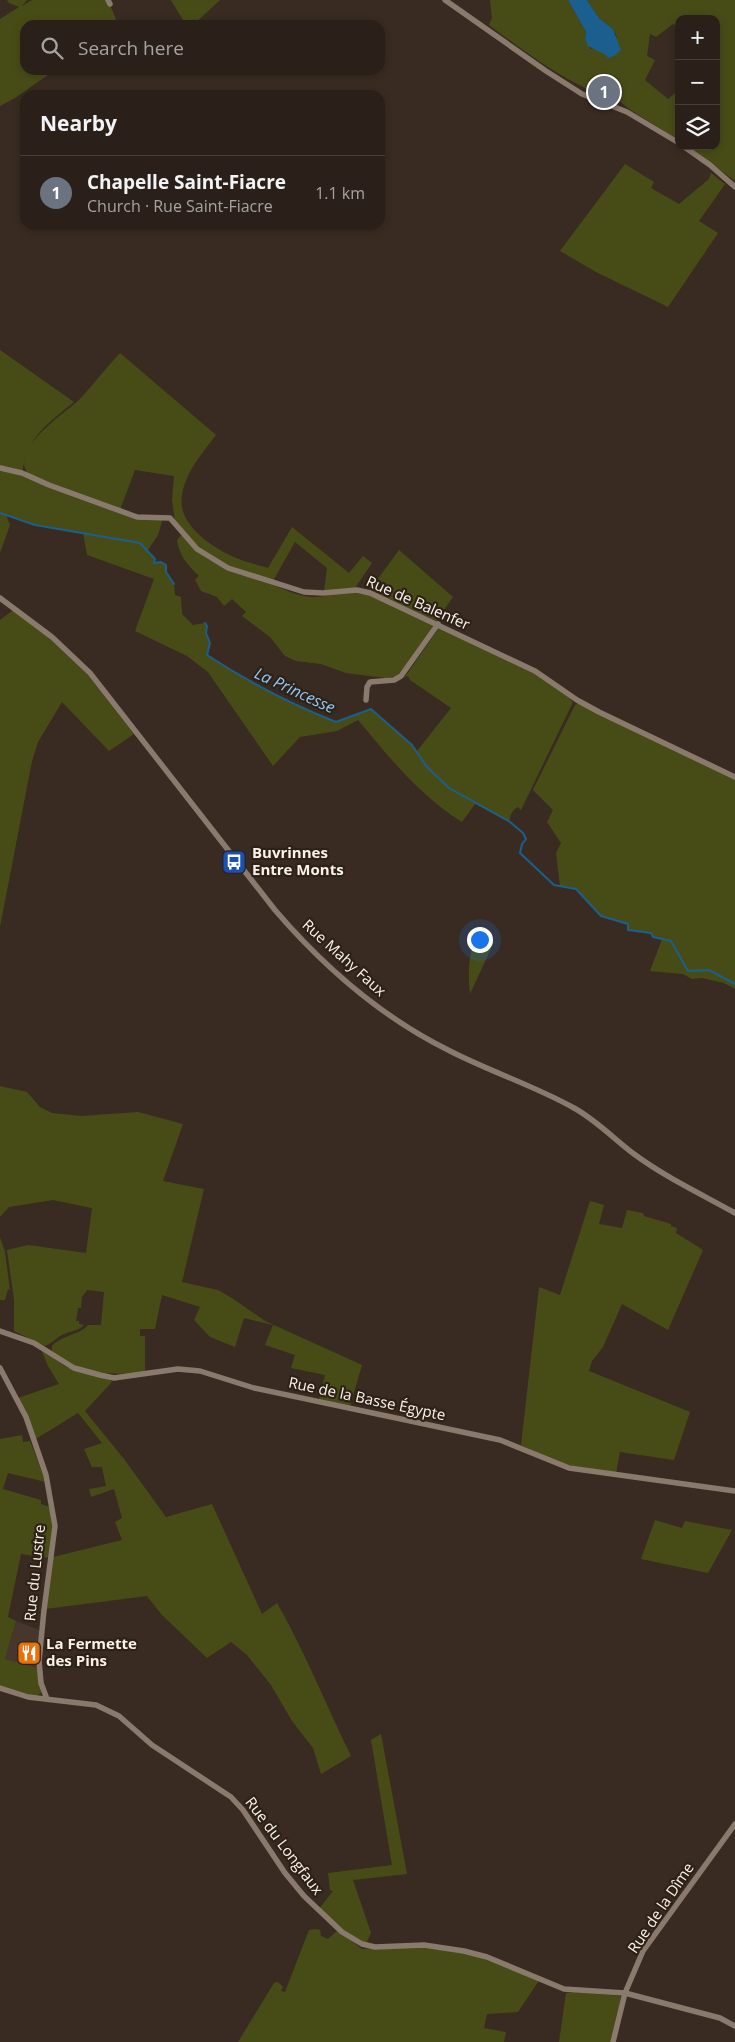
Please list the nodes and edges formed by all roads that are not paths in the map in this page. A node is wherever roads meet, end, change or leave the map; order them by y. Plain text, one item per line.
1 (445, 0) edge
2 (675, 141) edge
3 (689, 150) edge
4 (735, 187) edge
5 (0, 468) edge
6 (0, 598) edge
7 (438, 624) junction
8 (366, 700) dead end
9 (735, 777) edge
10 (735, 1213) edge
11 (0, 1331) edge
12 (0, 1368) edge
13 (735, 1491) edge
14 (0, 1688) edge
15 (47, 1699) junction
16 (735, 1824) edge
17 (625, 1993) junction
18 (735, 2026) edge
19 (613, 2042) edge

1 - 2 street
3 - 4 street
5 - 7 street, Rue de Balenfer
6 - 10 street, Rue Mahy Faux
7 - 8 street
7 - 9 street, Rue de Balenfer
11 - 13 street, Rue de la Basse Égypte
12 - 15 street, Rue du Lustre
14 - 15 street, Rue du Longfaux
15 - 17 street, Rue du Longfaux
16 - 17 street, Rue de la Dîme
17 - 18 street, Rue du Longfaux
17 - 19 street, Rue de la Dîme

